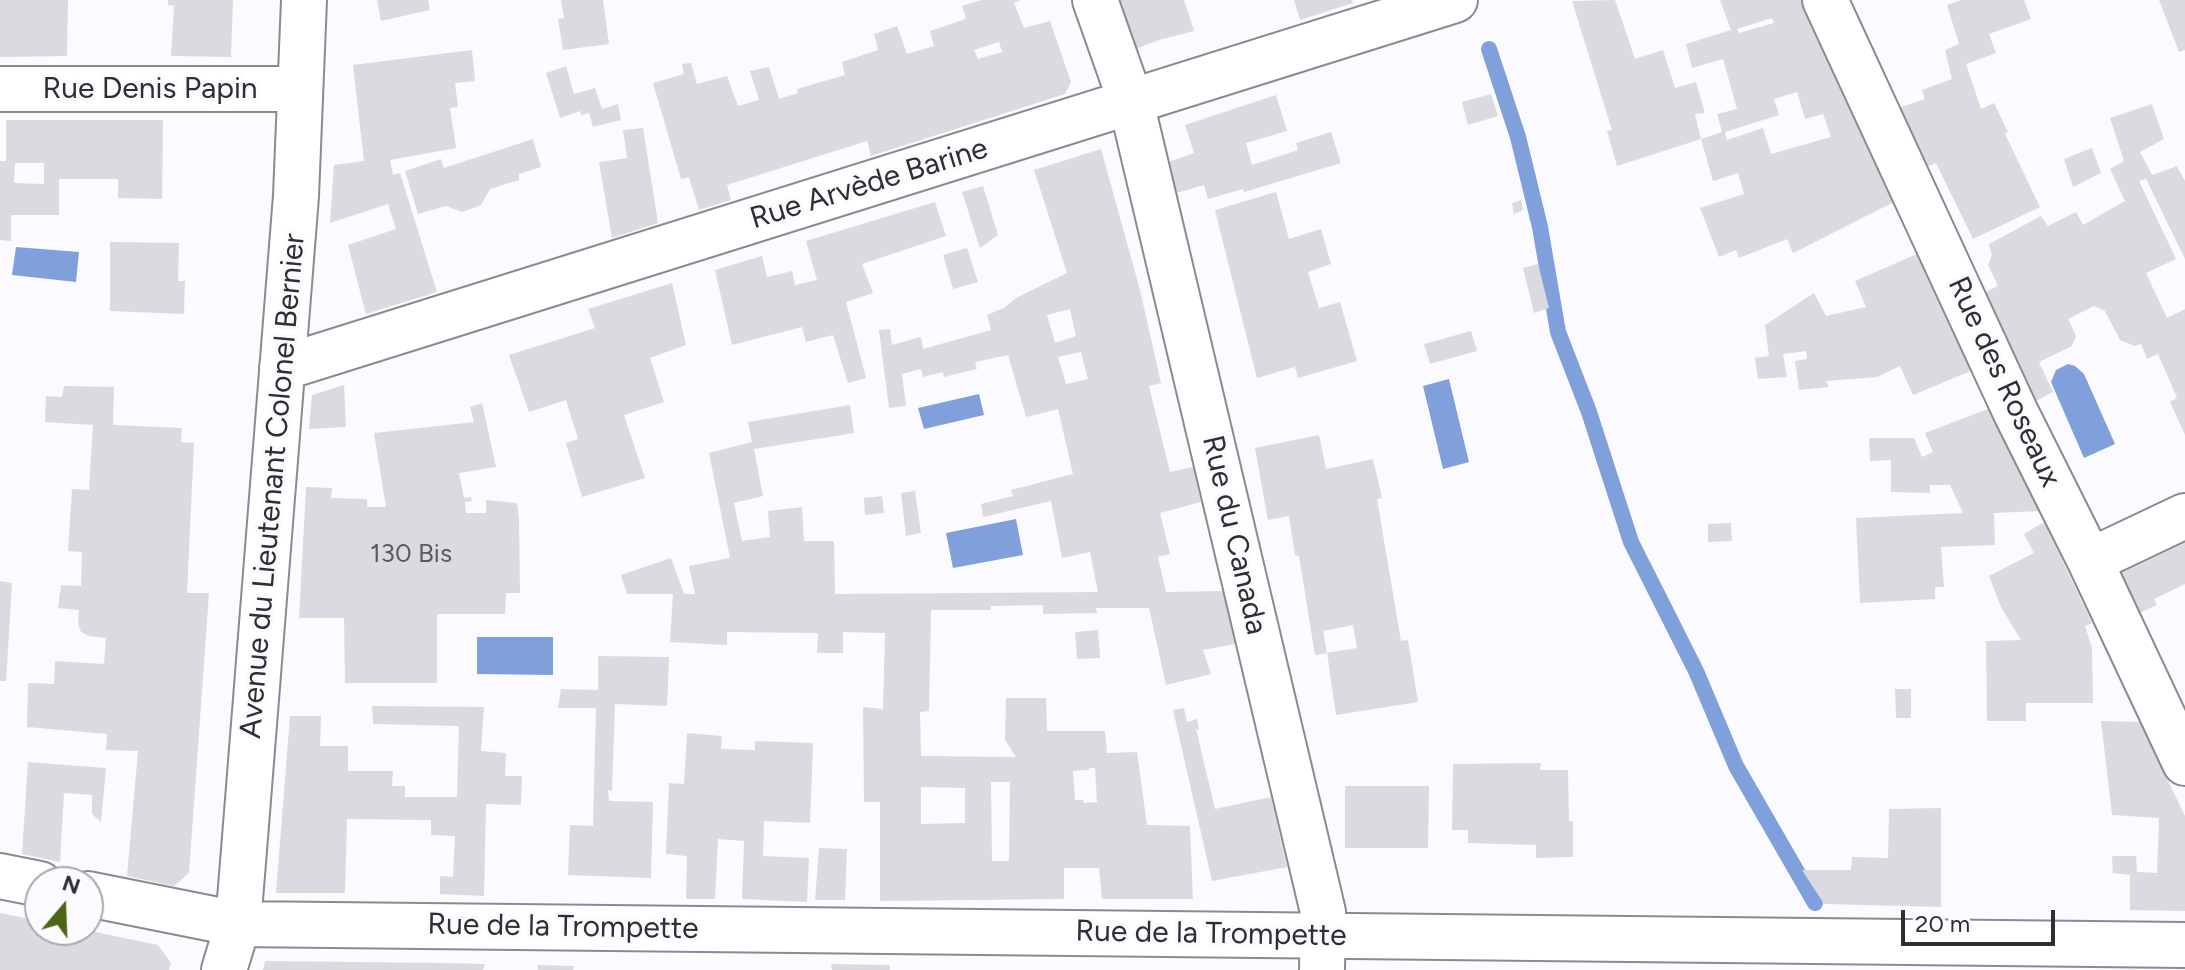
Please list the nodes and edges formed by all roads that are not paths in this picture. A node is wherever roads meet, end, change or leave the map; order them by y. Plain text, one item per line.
1 (304, 0) edge
2 (1095, 0) edge
3 (1455, 0) edge
4 (1825, 0) edge
5 (0, 89) edge
6 (300, 89) junction
7 (1131, 102) junction
8 (282, 368) junction
9 (2185, 516) edge
10 (2090, 561) junction
11 (2185, 763) edge
12 (0, 876) edge
13 (24, 881) edge
14 (104, 897) edge
15 (238, 924) junction
16 (2185, 945) edge
17 (1322, 953) edge
18 (224, 970) edge

1 - 6 street, Avenue du Lieutenant Colonel Bernier
2 - 7 street, Rue du Canada
3 - 7 street, Rue Arvède Barine
4 - 10 street, Rue des Roseaux
5 - 6 street, Rue Denis Papin
6 - 8 street, Avenue du Lieutenant Colonel Bernier
7 - 8 street, Rue Arvède Barine
7 - 17 street, Rue du Canada
8 - 15 street, Avenue du Lieutenant Colonel Bernier
9 - 10 street
10 - 11 street, Rue des Roseaux
12 - 13 street
14 - 15 street, Rue de la Trompette
15 - 17 street, Rue de la Trompette
15 - 18 street, Avenue du Lieutenant Colonel Bernier
16 - 17 street, Rue de la Trompette

